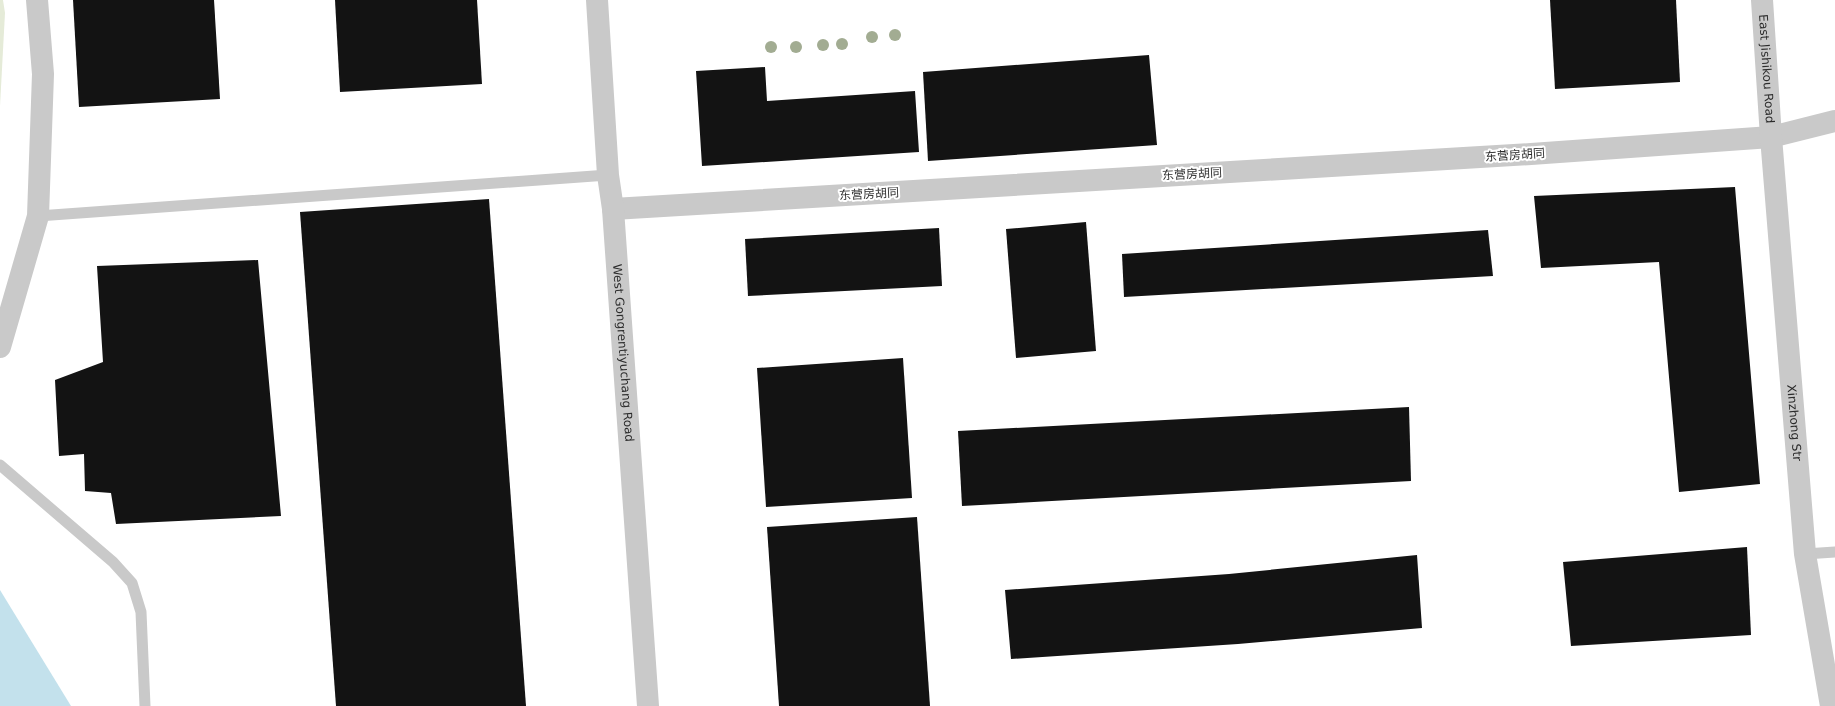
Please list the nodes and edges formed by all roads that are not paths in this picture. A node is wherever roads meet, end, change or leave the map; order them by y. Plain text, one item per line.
1 (37, 0) edge
2 (597, 0) edge
3 (1762, 0) edge
4 (1835, 121) edge
5 (1771, 138) junction
6 (608, 175) junction
7 (613, 209) junction
8 (38, 216) junction
9 (0, 347) edge
10 (0, 465) edge
11 (1835, 552) edge
12 (1805, 554) junction
13 (145, 706) edge
14 (648, 706) edge
15 (1831, 706) edge

1 - 8 street
2 - 6 street, West Gongrentiyuchang Road
3 - 5 street, East Jishikou Road
4 - 5 street, 东营房胡同
5 - 7 street, 东营房胡同
5 - 12 street, Xinzhong Str
6 - 7 street, West Gongrentiyuchang Road
6 - 8 lane
7 - 14 street, West Gongrentiyuchang Road
8 - 9 street
10 - 13 lane
11 - 12 lane
12 - 15 street, Xinzhong Str

